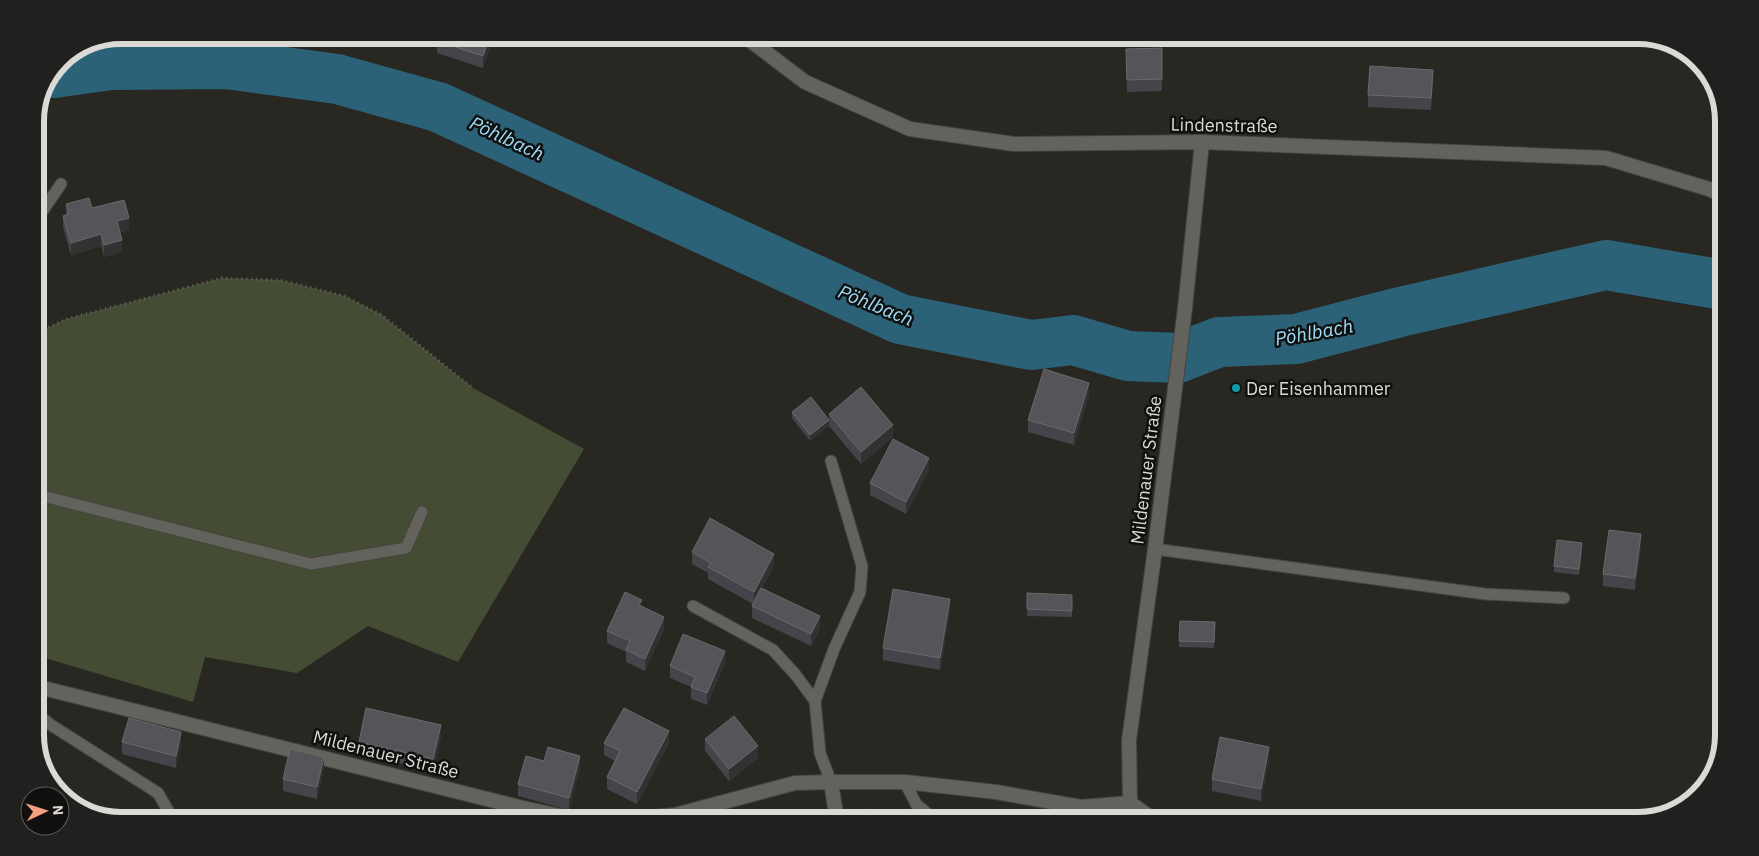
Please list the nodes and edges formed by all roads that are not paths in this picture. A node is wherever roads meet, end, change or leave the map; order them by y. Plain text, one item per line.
1 (755, 44) edge
2 (1202, 142) junction
3 (61, 184) dead end
4 (1715, 192) edge
5 (44, 209) edge
6 (831, 461) dead end
7 (44, 496) edge
8 (422, 512) dead end
9 (1156, 549) junction
10 (1564, 598) dead end
11 (693, 606) dead end
12 (44, 688) edge
13 (815, 701) junction
14 (44, 719) edge
15 (832, 782) junction
16 (905, 782) junction
17 (1130, 803) junction
18 (169, 812) edge
19 (542, 812) edge
20 (686, 812) edge
21 (837, 812) edge
22 (925, 812) edge
23 (1143, 812) edge

1 - 2 street, Lindenstraße
2 - 4 street, Lindenstraße
2 - 9 street, Mildenauer Straße
3 - 5 lane
6 - 13 lane
7 - 8 lane
9 - 10 lane
9 - 17 street, Mildenauer Straße
11 - 13 lane
12 - 19 street, Mildenauer Straße
13 - 15 lane
14 - 18 lane
15 - 16 street
15 - 20 street
15 - 21 street
16 - 17 street
16 - 22 lane
17 - 23 street

